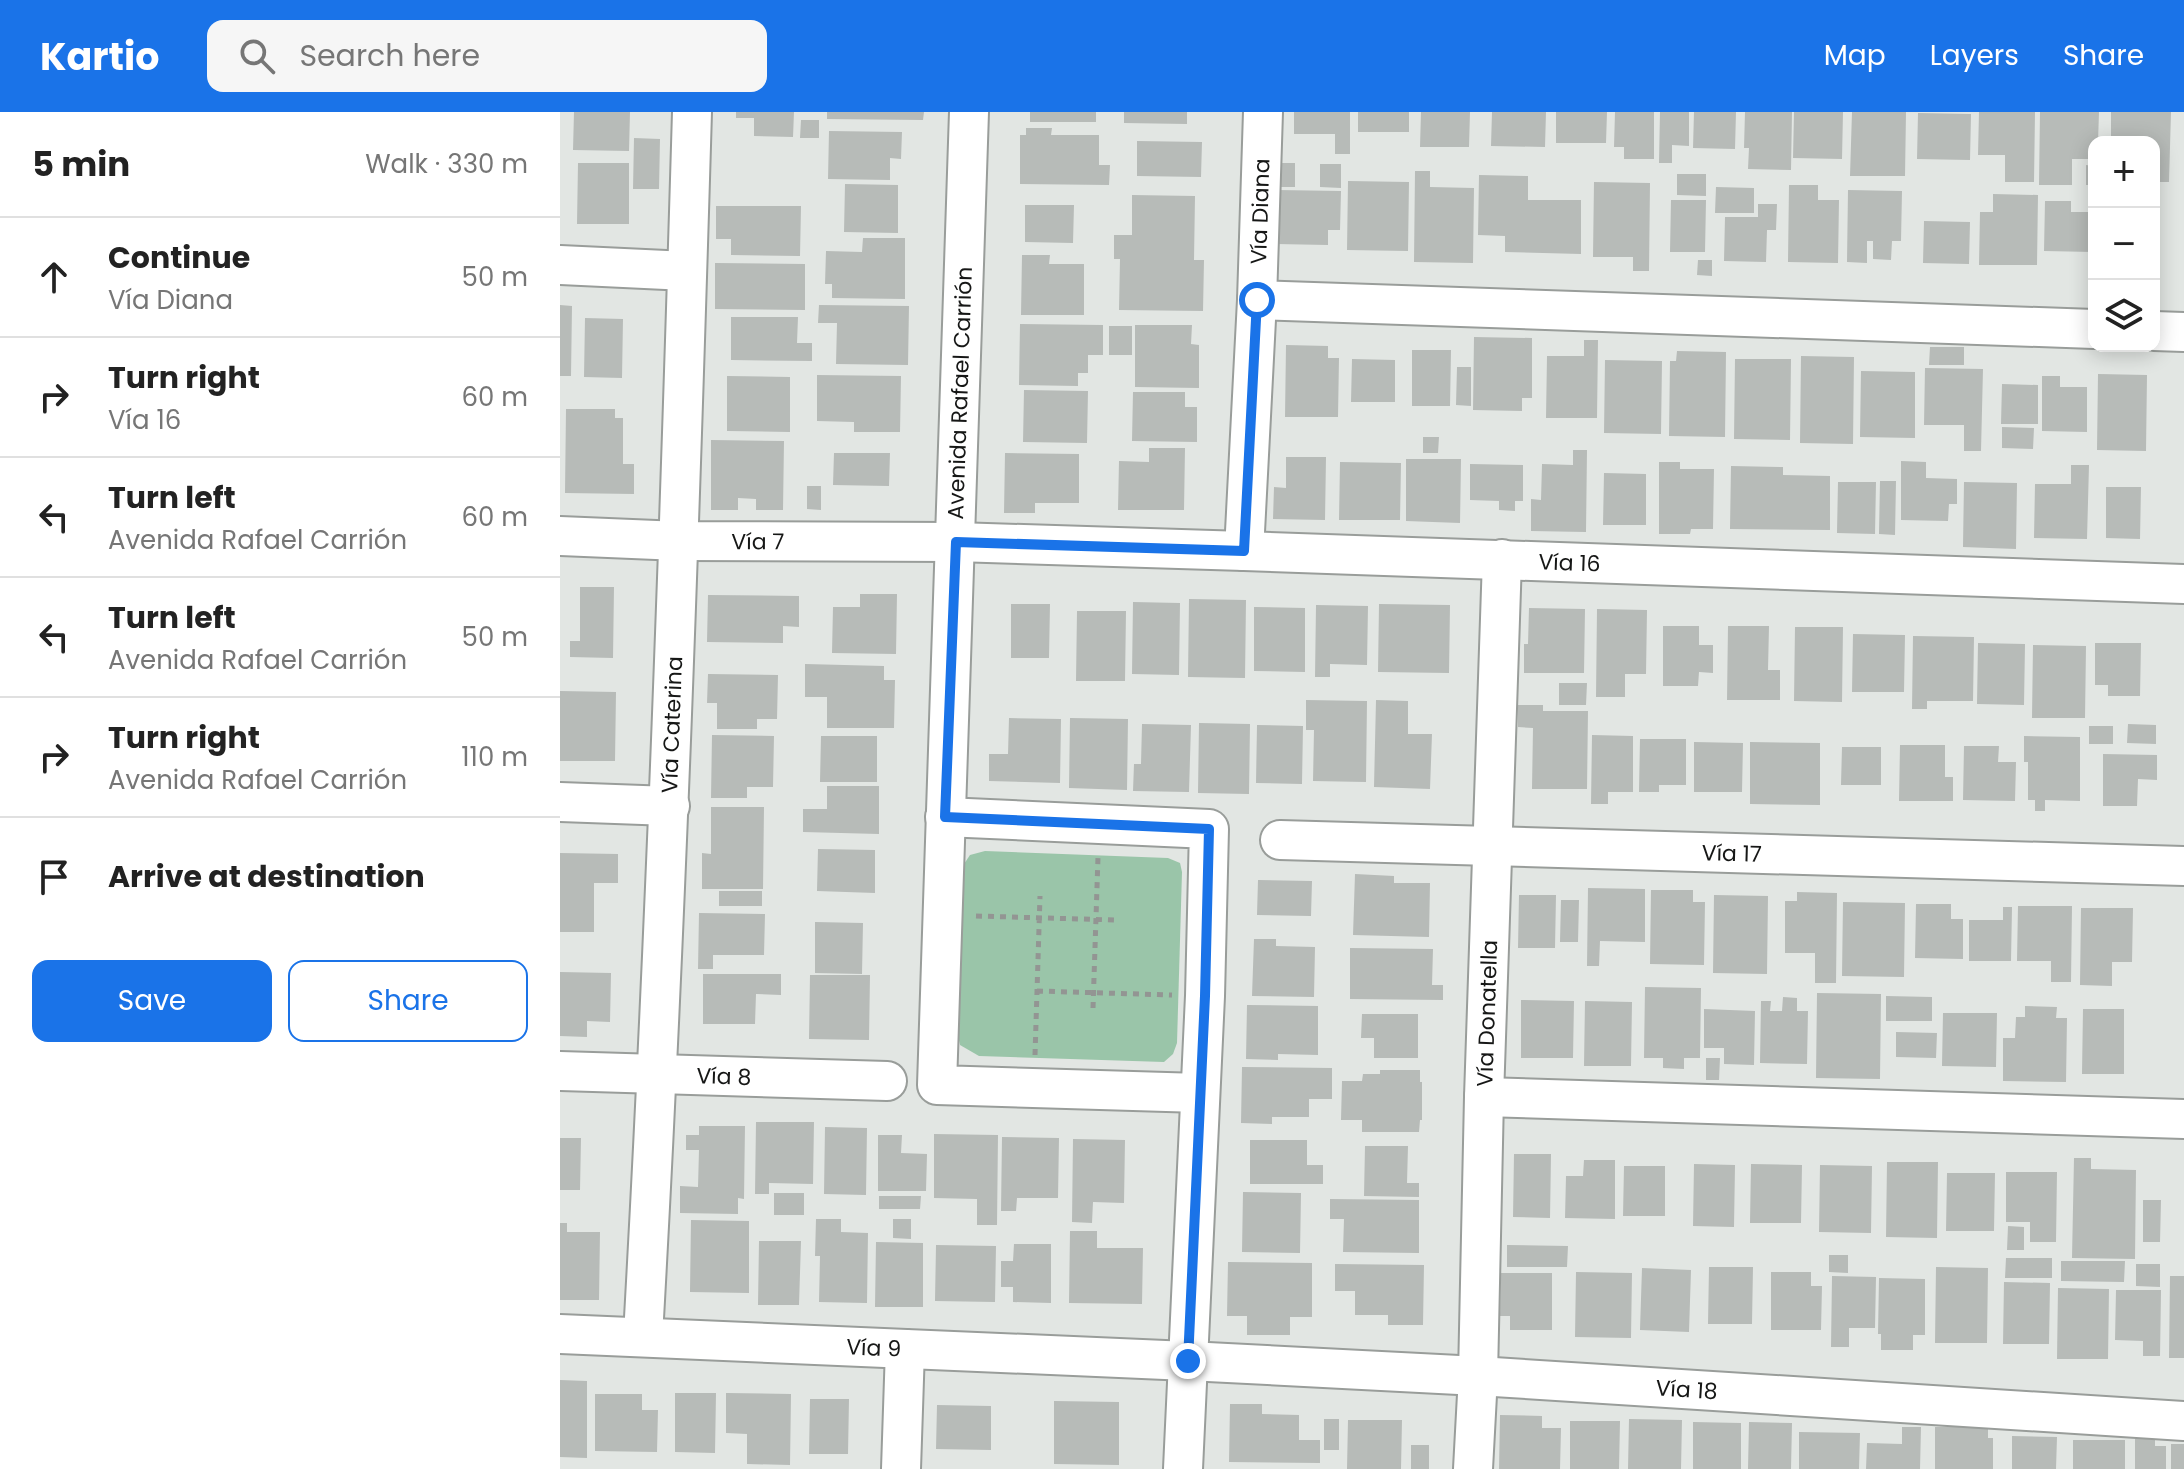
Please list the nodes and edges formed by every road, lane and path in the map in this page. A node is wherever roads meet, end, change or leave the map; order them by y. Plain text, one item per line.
1 (692, 112) edge
2 (969, 112) edge
3 (1263, 112) edge
4 (560, 265) edge
5 (687, 271) junction
6 (1257, 300) junction
7 (2088, 329) edge
8 (2160, 331) edge
9 (2184, 332) edge
10 (560, 536) edge
11 (680, 541) junction
12 (956, 542) junction
13 (1244, 551) junction
14 (1502, 559) junction
15 (2184, 584) edge
16 (560, 802) edge
17 (670, 806) junction
18 (945, 817) junction
19 (1099, 824) junction
20 (1280, 840) dead end
21 (1493, 845) junction
22 (2184, 866) edge
23 (1040, 896) dead end
24 (942, 915) junction
25 (1040, 918) junction
26 (1096, 920) junction
27 (1115, 920) dead end
28 (1037, 991) junction
29 (1093, 992) junction
30 (1205, 996) junction
31 (1093, 1008) dead end
32 (560, 1071) edge
33 (658, 1074) junction
34 (887, 1081) dead end
35 (1034, 1088) junction
36 (1200, 1093) junction
37 (1484, 1097) junction
38 (2184, 1119) edge
39 (560, 1334) edge
40 (643, 1336) junction
41 (905, 1349) junction
42 (1188, 1361) junction
43 (1478, 1376) junction
44 (2184, 1421) edge
45 (901, 1469) edge
46 (1183, 1469) edge
47 (1473, 1469) edge

1 - 5 street, Vía Caterina
2 - 12 street, Avenida Rafael Carrión
3 - 6 street, Vía Diana
4 - 5 street
5 - 11 street, Vía Caterina
6 - 7 street
6 - 13 street, Vía Diana
8 - 9 street
10 - 11 street, Vía 7
11 - 12 street, Vía 7
11 - 17 street, Vía Caterina
12 - 13 street, Vía 16
12 - 18 street, Avenida Rafael Carrión
13 - 14 street, Vía 16
14 - 15 street, Vía 16
14 - 21 street, Vía Donatella
16 - 17 street
17 - 33 street, Vía Caterina
18 - 19 street
18 - 24 street, Avenida Rafael Carrión
19 - 26 path
19 - 30 street
20 - 21 street, Vía 17
21 - 22 street, Vía 17
21 - 37 street, Vía Donatella
23 - 25 path
24 - 25 path
24 - 35 street, Avenida Rafael Carrión
25 - 26 path
25 - 28 path
26 - 27 path
26 - 29 path
28 - 29 path
28 - 35 path
29 - 30 path
29 - 31 path
30 - 36 street
32 - 33 street, Vía 8
33 - 34 street, Vía 8
33 - 40 street, Vía Caterina
35 - 36 street, Avenida Rafael Carrión
36 - 42 street
37 - 38 street
37 - 43 street, Vía Donatella
39 - 40 street, Vía 9
40 - 41 street, Vía 9
41 - 42 street, Vía 9
41 - 45 street
42 - 43 street, Vía 18
42 - 46 street
43 - 44 street, Vía 18
43 - 47 street, Vía Donatella

